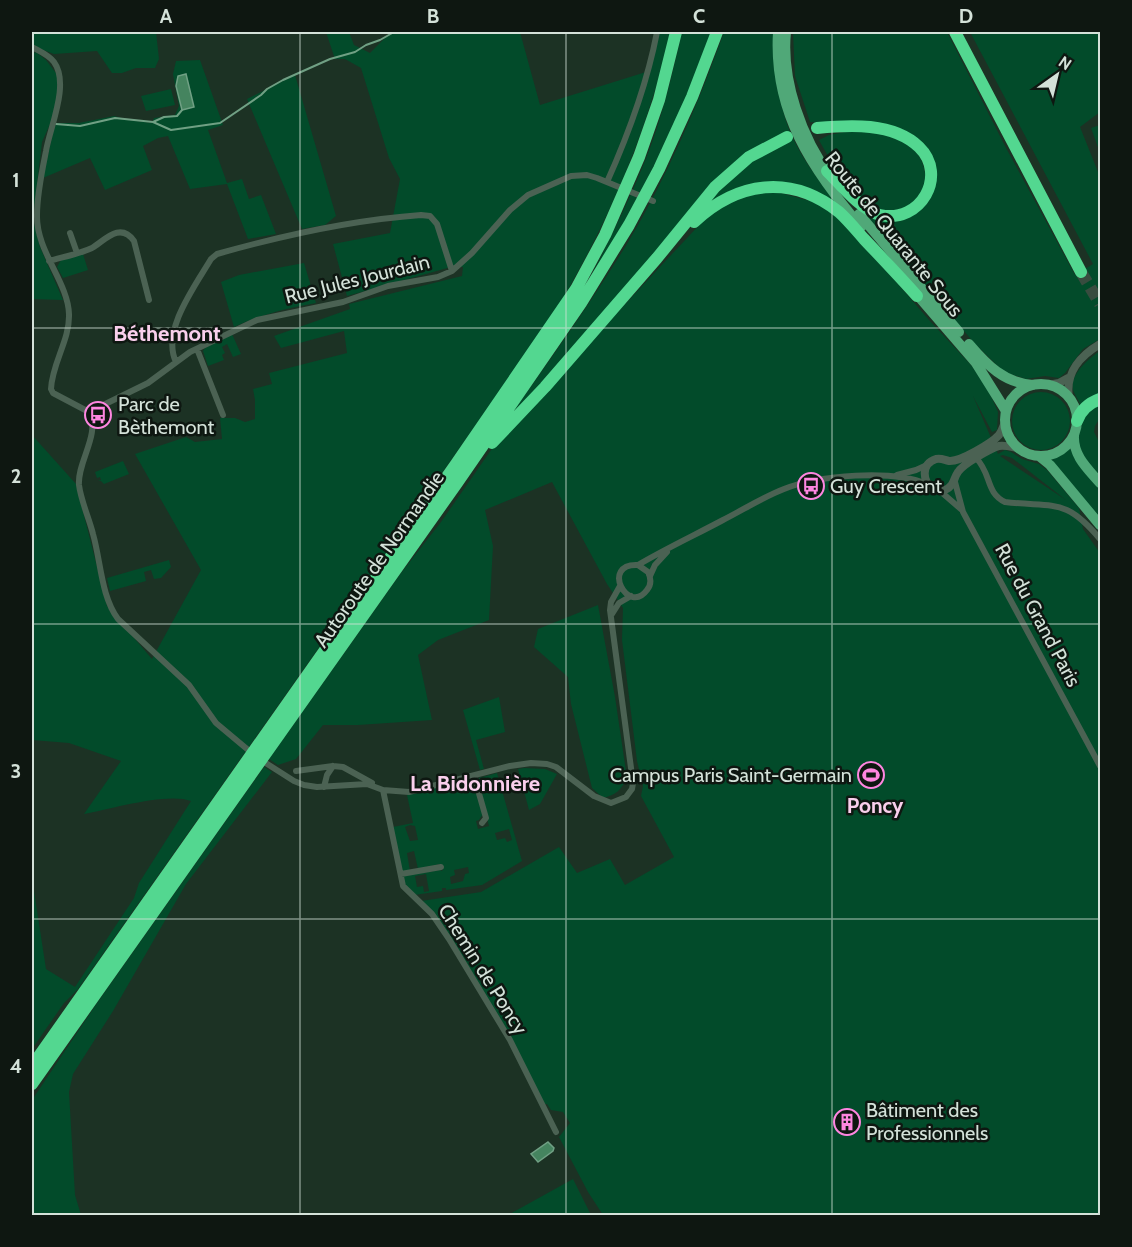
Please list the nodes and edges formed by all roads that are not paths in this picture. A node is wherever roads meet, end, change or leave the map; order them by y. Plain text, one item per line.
1 (657, 32) edge
2 (676, 32) edge
3 (717, 32) edge
4 (778, 32) edge
5 (786, 32) edge
6 (955, 32) edge
7 (965, 39) edge
8 (32, 47) edge
9 (817, 128) dead end
10 (787, 137) dead end
11 (827, 171) junction
12 (607, 182) junction
13 (647, 199) junction
14 (70, 234) dead end
15 (77, 253) junction
16 (657, 258) junction
17 (49, 261) junction
18 (1084, 270) tunnel mouth
19 (452, 271) junction
20 (917, 296) junction
21 (149, 300) dead end
22 (1101, 344) edge
23 (197, 349) junction
24 (176, 362) junction
25 (1068, 378) junction
26 (1033, 385) junction
27 (1048, 385) junction
28 (1069, 398) junction
29 (1101, 399) edge
30 (89, 412) junction
31 (223, 415) dead end
32 (1005, 417) junction
33 (1077, 421) junction
34 (1074, 436) junction
35 (1018, 448) junction
36 (1040, 456) junction
37 (976, 458) junction
38 (949, 461) junction
39 (928, 465) junction
40 (893, 476) junction
41 (956, 478) junction
42 (457, 483) junction
43 (1101, 483) edge
44 (927, 484) junction
45 (940, 491) junction
46 (963, 512) junction
47 (1101, 525) edge
48 (1101, 539) edge
49 (669, 550) junction
50 (638, 565) junction
51 (650, 576) junction
52 (620, 586) junction
53 (631, 596) junction
54 (612, 614) junction
55 (1099, 764) edge
56 (333, 766) junction
57 (296, 771) dead end
58 (474, 776) junction
59 (324, 787) junction
60 (380, 788) junction
61 (482, 823) dead end
62 (441, 867) dead end
63 (401, 874) junction
64 (32, 1066) edge
65 (32, 1084) edge
66 (556, 1132) dead end

1 - 12 street
2 - 64 highway, Autoroute de Normandie
3 - 13 highway, Autoroute de Normandie
4 - 20 main road, Route de Quarante Sous
5 - 11 main road, Route de Quarante Sous
6 - 7 highway
7 - 18 highway
8 - 17 street
9 - 11 highway
10 - 16 highway
11 - 26 main road, Route de Quarante Sous
12 - 13 street, Rue Jules Jourdain
12 - 19 street, Rue Jules Jourdain
13 - 42 highway, Autoroute de Normandie
14 - 15 street
15 - 17 street
15 - 21 street
16 - 20 highway
16 - 42 highway
17 - 30 street
19 - 23 street, Rue Jules Jourdain
19 - 24 street
20 - 32 main road, Route de Quarante Sous
22 - 25 street
23 - 24 street, Rue Jules Jourdain
23 - 31 street
24 - 30 street, Rue Jules Jourdain
25 - 27 street
25 - 28 street
26 - 27 main road, Route de Quarante Sous
26 - 32 main road
27 - 28 main road
28 - 33 main road
29 - 33 highway
30 - 59 street
32 - 35 main road, Route de Quarante Sous
32 - 38 street
33 - 34 main road
34 - 36 main road
34 - 43 main road
35 - 36 main road
35 - 37 street
36 - 47 main road
37 - 41 street
37 - 48 street
38 - 39 street
38 - 41 street
39 - 40 street
39 - 44 street
40 - 44 street
40 - 49 street
41 - 45 street
41 - 46 street, Rue du Grand Paris
42 - 65 highway, Autoroute de Normandie
44 - 45 street
45 - 46 street, Rue du Grand Paris
46 - 55 street, Rue du Grand Paris
49 - 50 street
49 - 51 street
50 - 51 street
50 - 52 street
51 - 53 street
52 - 53 street
52 - 54 street
53 - 54 street
54 - 58 street
56 - 57 street
56 - 59 street
56 - 60 street
58 - 60 street
58 - 61 street
59 - 60 street
60 - 63 street, Chemin de Poncy
62 - 63 street
63 - 66 street, Chemin de Poncy

